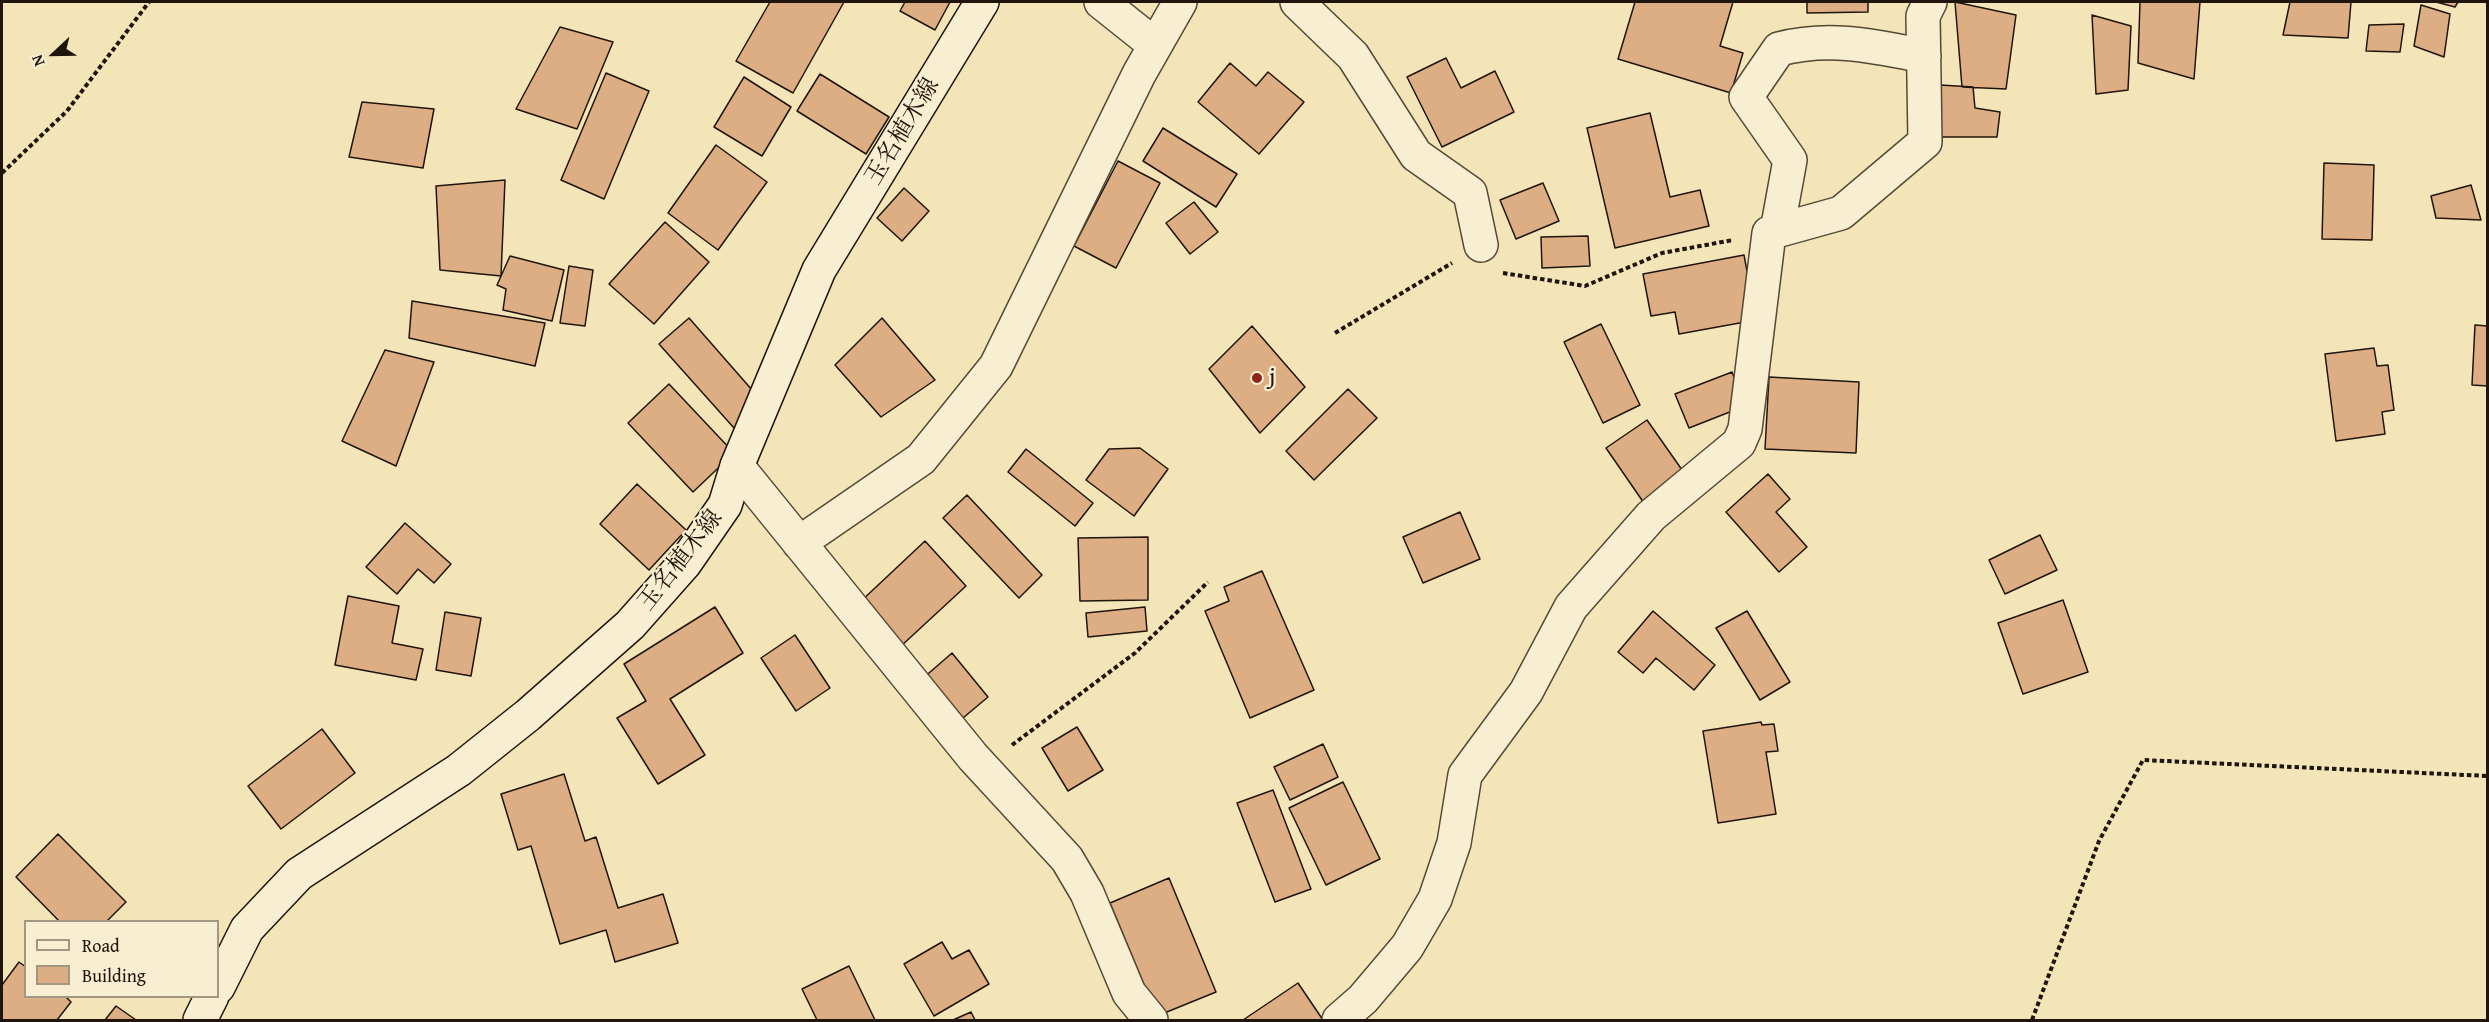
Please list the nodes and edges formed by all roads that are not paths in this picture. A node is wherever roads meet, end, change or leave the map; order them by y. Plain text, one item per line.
1 (982, 2) edge
2 (1101, 2) edge
3 (1180, 2) edge
4 (1297, 2) edge
5 (1930, 2) edge
6 (1155, 45) junction
7 (1924, 56) junction
8 (1773, 232) junction
9 (1481, 245) road end
10 (737, 466) junction
11 (799, 543) junction
12 (219, 985) edge
13 (212, 998) edge
14 (200, 1020) edge
15 (1151, 1020) edge
16 (1339, 1020) edge

1 - 10 street, 玉名植木線
2 - 6 street
3 - 6 street
4 - 9 street
5 - 7 street
6 - 11 street
7 - 8 street
7 - 8 street
8 - 16 street
10 - 11 street
10 - 12 street, 玉名植木線
11 - 15 street
13 - 14 street

